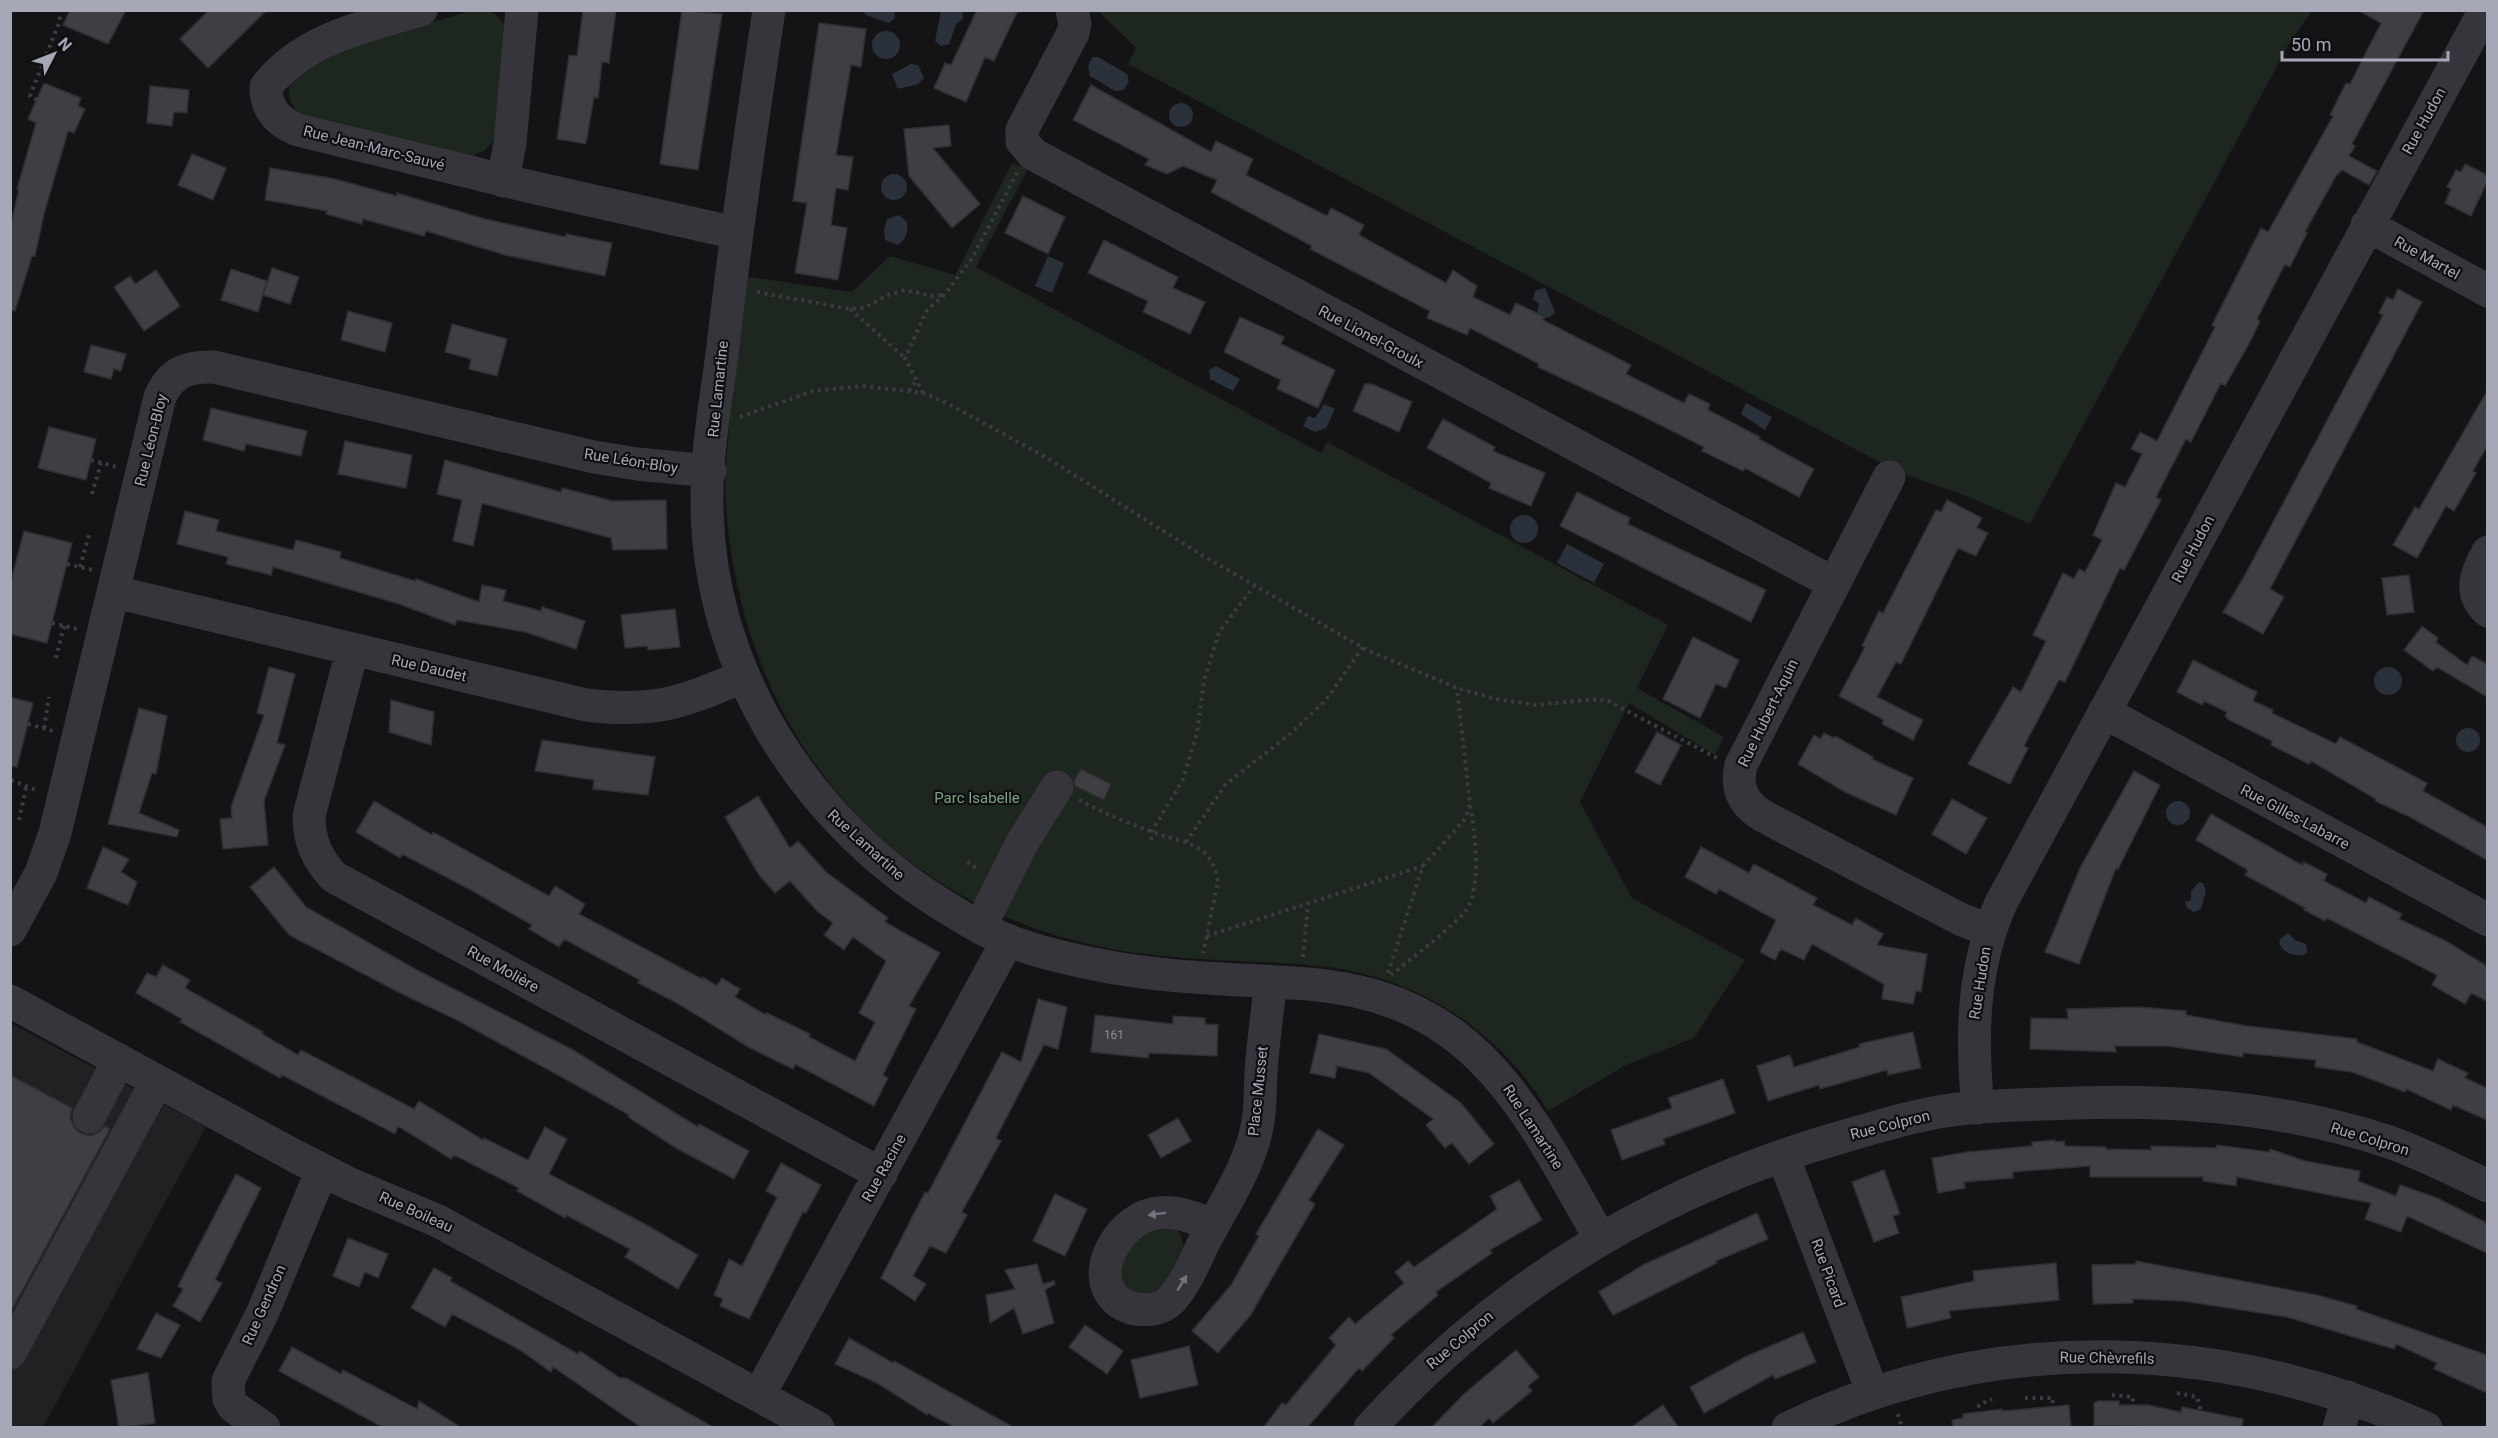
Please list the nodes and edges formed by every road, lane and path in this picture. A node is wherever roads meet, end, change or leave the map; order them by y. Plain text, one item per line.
1 (61, 10) edge
2 (420, 10) edge
3 (522, 10) edge
4 (769, 10) edge
5 (2485, 10) edge
6 (1072, 22) edge
7 (37, 100) dead end
8 (1021, 165) dead end
9 (503, 181) junction
10 (2367, 225) junction
11 (736, 232) junction
12 (730, 286) junction
13 (2487, 291) edge
14 (945, 294) junction
15 (850, 309) junction
16 (905, 358) junction
17 (917, 379) junction
18 (909, 391) junction
19 (923, 393) junction
20 (714, 426) junction
21 (101, 463) dead end
22 (710, 471) junction
23 (1889, 477) dead end
24 (92, 494) dead end
25 (89, 535) dead end
26 (2487, 552) edge
27 (81, 567) dead end
28 (1833, 583) junction
29 (1254, 586) junction
30 (115, 592) junction
31 (2487, 611) edge
32 (64, 626) dead end
33 (1363, 647) junction
34 (352, 651) junction
35 (56, 658) dead end
36 (742, 677) junction
37 (1457, 688) junction
38 (49, 697) dead end
39 (2104, 712) junction
40 (44, 728) dead end
41 (1722, 761) dead end
42 (1057, 787) joint
43 (26, 788) dead end
44 (1470, 804) junction
45 (19, 820) dead end
46 (1152, 831) junction
47 (1151, 840) dead end
48 (1186, 842) junction
49 (1423, 866) junction
50 (1308, 904) junction
51 (2487, 920) edge
52 (10, 930) edge
53 (1989, 930) junction
54 (994, 934) junction
55 (1207, 936) junction
56 (1201, 959) dead end
57 (1286, 983) junction
58 (10, 1001) edge
59 (119, 1060) junction
60 (157, 1081) junction
61 (1978, 1108) junction
62 (89, 1117) dead end
63 (1783, 1156) junction
64 (322, 1170) junction
65 (881, 1174) junction
66 (2487, 1186) edge
67 (1213, 1226) dead end
68 (1600, 1238) junction
69 (10, 1353) edge
70 (1872, 1391) junction
71 (2177, 1393) dead end
72 (759, 1395) junction
73 (2112, 1395) dead end
74 (2025, 1398) dead end
75 (1992, 1399) dead end
76 (2133, 1405) dead end
77 (2052, 1407) dead end
78 (2201, 1411) dead end
79 (2343, 1412) edge
80 (1977, 1414) dead end
81 (264, 1428) edge
82 (818, 1428) edge
83 (1370, 1428) edge
84 (1788, 1428) edge
85 (2426, 1428) edge

1 - 7 path
2 - 9 street, Rue Jean-Marc-Sauvé
3 - 9 street
4 - 11 street, Rue Lamartine
5 - 10 street, Rue Hudon
6 - 28 street, Rue Lionel-Groulx
8 - 14 path
9 - 11 street, Rue Jean-Marc-Sauvé
10 - 13 street, Rue Martel
10 - 39 street, Rue Hudon
11 - 12 street, Rue Lamartine
12 - 15 path
12 - 20 street, Rue Lamartine
14 - 15 path
14 - 16 path
15 - 16 path
16 - 17 path
17 - 18 path
17 - 19 path
18 - 19 path
18 - 20 path
19 - 29 path
20 - 22 street, Rue Lamartine
21 - 24 path
22 - 30 street, Rue Léon-Bloy
22 - 36 street, Rue Lamartine
23 - 28 street, Rue Hubert-Aquin
25 - 27 path
26 - 31 street
28 - 53 street, Rue Hubert-Aquin
29 - 33 path
29 - 46 path
30 - 34 street, Rue Daudet
30 - 52 street, Rue Léon-Bloy
32 - 35 path
33 - 37 path
33 - 48 path
34 - 36 street, Rue Daudet
34 - 65 street, Rue Molière
36 - 54 street, Rue Lamartine
37 - 41 path
37 - 44 path
38 - 40 path
39 - 51 street, Rue Gilles-Labarre
39 - 53 street, Rue Hudon
42 - 46 path
42 - 54 street, Rue Racine
43 - 45 path
44 - 49 path
44 - 49 path
46 - 47 path
46 - 48 path
48 - 55 path
49 - 50 path
50 - 55 path
50 - 57 path
53 - 61 street, Rue Hudon
54 - 57 street, Rue Lamartine
54 - 65 street, Rue Racine
55 - 56 path
57 - 67 street, Place Musset
57 - 68 street, Rue Lamartine
58 - 59 street, Rue Boileau
59 - 60 street, Rue Boileau
59 - 62 street
60 - 64 street, Rue Boileau
60 - 69 street
61 - 63 street, Rue Colpron
61 - 66 street, Rue Colpron
63 - 68 street, Rue Colpron
63 - 70 street, Rue Picard
64 - 72 street, Rue Boileau
64 - 81 street, Rue Gendron
65 - 72 street, Rue Racine
68 - 83 street, Rue Colpron
70 - 79 street, Rue Chèvrefils
70 - 84 street, Rue Chèvrefils
71 - 78 path
72 - 82 street, Rue Boileau
73 - 76 path
74 - 77 path
75 - 80 path
79 - 85 street, Rue Chèvrefils

